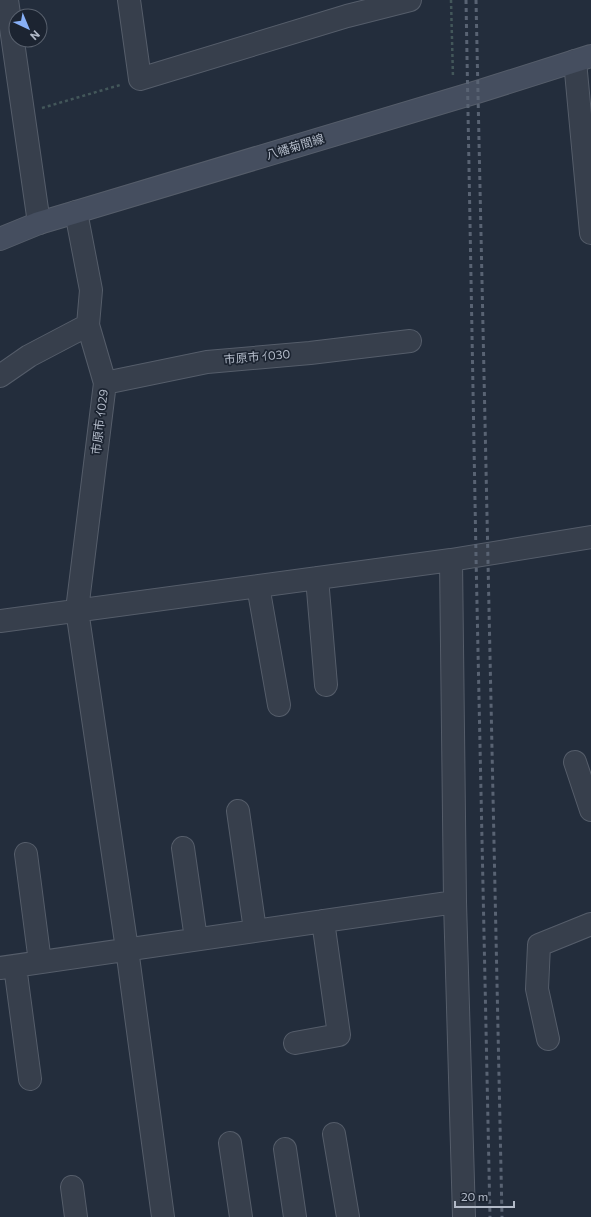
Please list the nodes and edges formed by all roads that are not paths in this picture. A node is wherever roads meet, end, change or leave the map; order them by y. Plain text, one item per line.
1 (7, 0) edge
2 (129, 0) edge
3 (410, 0) edge
4 (346, 8) edge
5 (583, 59) edge
6 (76, 212) junction
7 (39, 223) junction
8 (591, 232) edge
9 (0, 239) edge
10 (88, 325) junction
11 (410, 341) dead end
12 (0, 376) edge
13 (105, 383) junction
14 (591, 537) edge
15 (451, 560) junction
16 (316, 578) junction
17 (258, 586) junction
18 (77, 610) junction
19 (0, 621) edge
20 (326, 685) dead end
21 (279, 704) dead end
22 (575, 762) dead end
23 (591, 810) edge
24 (238, 811) dead end
25 (183, 848) dead end
26 (26, 854) dead end
27 (455, 902) junction
28 (323, 921) junction
29 (591, 924) edge
30 (255, 930) junction
31 (196, 939) junction
32 (127, 949) junction
33 (40, 962) junction
34 (7, 967) edge
35 (548, 1039) dead end
36 (295, 1042) dead end
37 (30, 1079) dead end
38 (334, 1134) dead end
39 (230, 1143) dead end
40 (285, 1149) dead end
41 (72, 1187) dead end
42 (76, 1217) edge
43 (163, 1217) edge
44 (241, 1217) edge
45 (295, 1217) edge
46 (348, 1217) edge
47 (464, 1217) edge

1 - 7 street
2 - 4 street
3 - 4 street
5 - 6 main road, 八幡菊間線
5 - 8 street
6 - 7 main road, 八幡菊間線
6 - 10 street, 市原市 ｲ029
7 - 9 main road, 八幡菊間線
10 - 12 street
10 - 13 street, 市原市 ｲ029
11 - 13 street, 市原市 ｲ030
13 - 18 street, 市原市 ｲ029
14 - 15 street
15 - 16 street
15 - 27 street
16 - 17 street
16 - 20 street
17 - 18 street
17 - 21 street
18 - 19 street
18 - 32 street, 市原市 ｲ029
22 - 23 street
24 - 30 street
25 - 31 street
26 - 33 street
27 - 28 street
27 - 47 street
28 - 30 street
28 - 36 street
29 - 35 street
30 - 31 street
31 - 32 street
32 - 33 street
32 - 43 street, 市原市 ｲ029
33 - 34 street
34 - 37 street
38 - 46 street
39 - 44 street
40 - 45 street
41 - 42 street

